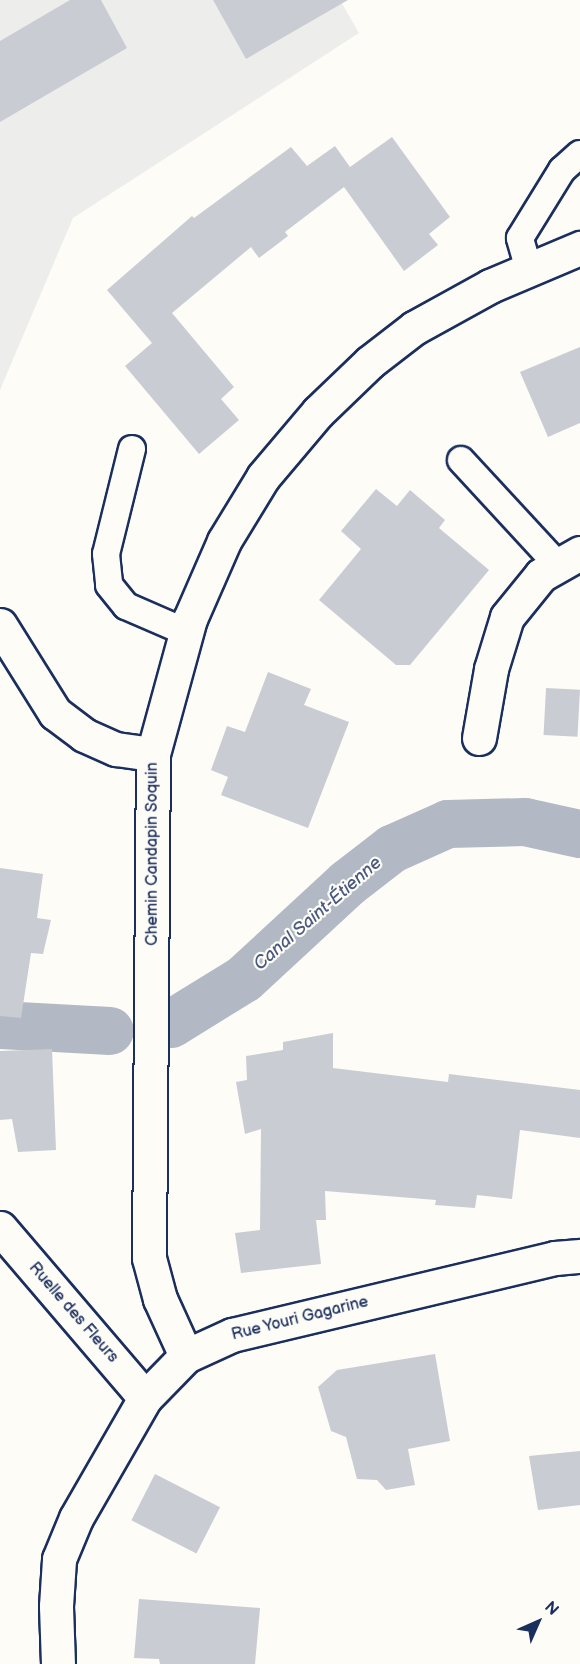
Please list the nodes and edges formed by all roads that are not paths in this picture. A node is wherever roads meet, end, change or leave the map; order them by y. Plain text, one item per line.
1 (580, 154) edge
2 (580, 248) edge
3 (529, 270) junction
4 (132, 449) dead end
5 (461, 460) dead end
6 (569, 559) edge
7 (0, 625) edge
8 (186, 632) junction
9 (479, 738) dead end
10 (153, 754) junction
11 (0, 1228) edge
12 (580, 1256) edge
13 (186, 1356) junction
14 (145, 1398) junction
15 (58, 1664) edge

1 - 3 lane
2 - 3 street, Chemin Candapin Soquin
3 - 8 street, Chemin Candapin Soquin
4 - 8 lane
5 - 6 lane
6 - 9 street
7 - 10 street
8 - 10 street, Chemin Candapin Soquin
10 - 13 street, Chemin Candapin Soquin
11 - 14 street, Ruelle des Fleurs
12 - 13 street, Rue Youri Gagarine
13 - 14 street, Rue Youri Gagarine
14 - 15 street, Rue Youri Gagarine

